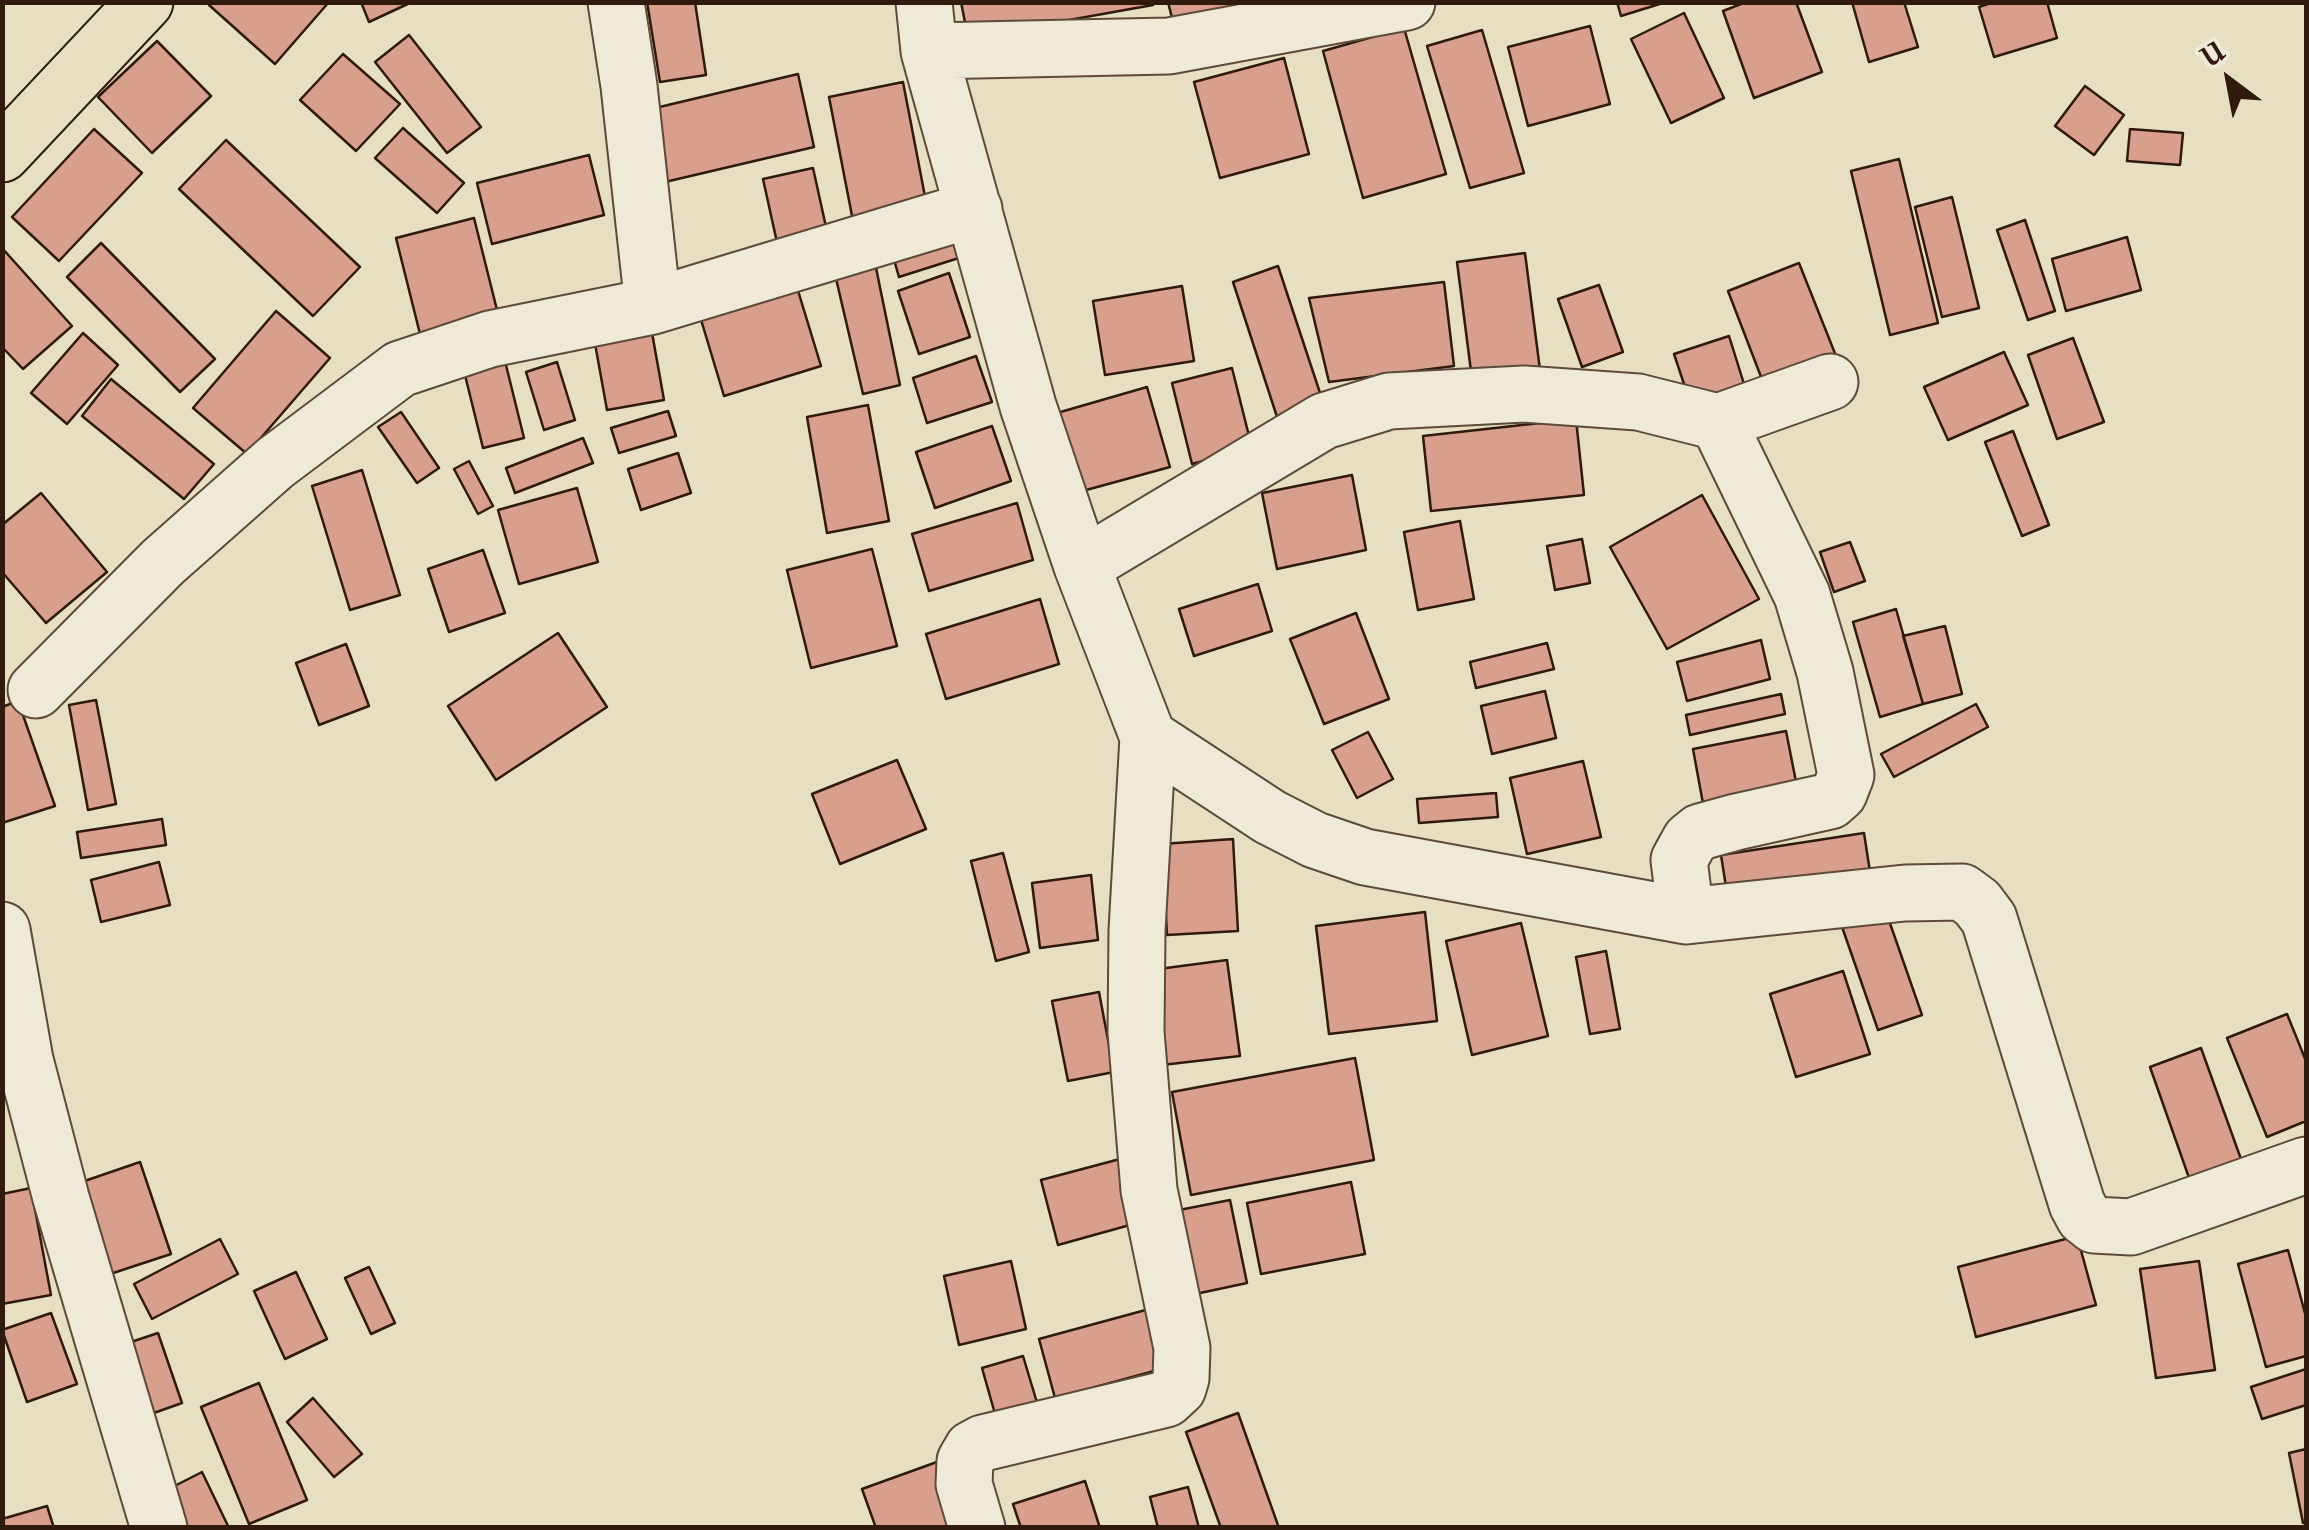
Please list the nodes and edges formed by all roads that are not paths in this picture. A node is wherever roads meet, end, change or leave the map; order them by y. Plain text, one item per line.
1 (146, 2) edge
2 (616, 2) edge
3 (1407, 2) edge
4 (926, 27) edge
5 (2, 154) edge
6 (974, 209) junction
7 (653, 306) junction
8 (1830, 382) dead end
9 (1718, 422) junction
10 (1082, 566) junction
11 (36, 690) dead end
12 (1148, 736) junction
13 (1686, 916) junction
14 (2, 930) edge
15 (2306, 1165) edge
16 (159, 1528) edge
17 (977, 1528) edge

1 - 5 main road
2 - 7 street
3 - 4 street
4 - 6 street
6 - 7 street
6 - 10 street
7 - 11 street
8 - 9 street
9 - 10 street
9 - 13 street
10 - 12 street
12 - 13 street
12 - 17 street
13 - 15 street
14 - 16 street

